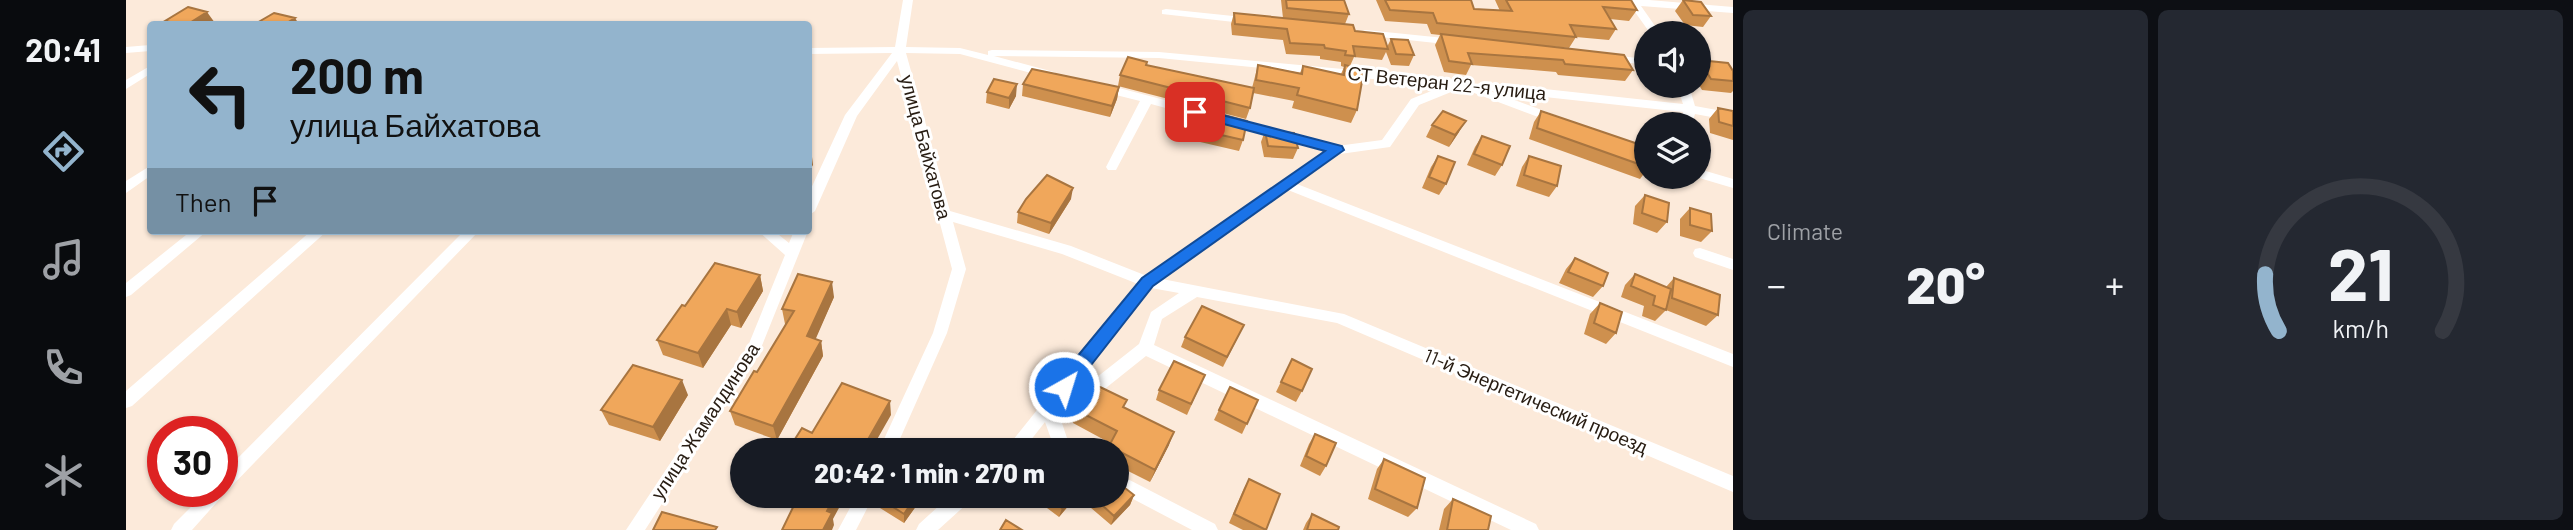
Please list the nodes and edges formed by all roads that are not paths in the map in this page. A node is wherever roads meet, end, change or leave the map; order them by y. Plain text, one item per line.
1 (908, 0) edge
2 (1610, 0) edge
3 (1633, 1) edge
4 (1733, 10) edge
5 (1166, 12) dead end
6 (1647, 21) edge
7 (1262, 22) edge
8 (1358, 32) edge
9 (1468, 43) edge
10 (147, 48) edge
11 (126, 50) edge
12 (900, 50) junction
13 (812, 51) edge
14 (970, 53) junction
15 (1592, 56) edge
16 (1634, 61) edge
17 (147, 70) edge
18 (1059, 76) edge
19 (1084, 83) edge
20 (1461, 84) junction
21 (126, 85) edge
22 (1687, 98) edge
23 (1147, 100) junction
24 (1690, 109) junction
25 (1689, 112) edge
26 (1733, 117) edge
27 (1572, 126) edge
28 (1337, 150) junction
29 (1112, 167) dead end
30 (147, 172) edge
31 (1711, 177) edge
32 (1733, 184) edge
33 (1287, 185) junction
34 (126, 188) edge
35 (812, 203) edge
36 (946, 215) junction
37 (195, 235) edge
38 (315, 235) edge
39 (468, 235) edge
40 (770, 235) edge
41 (799, 235) edge
42 (792, 253) junction
43 (1700, 253) dead end
44 (1733, 265) edge
45 (1147, 282) junction
46 (1196, 290) junction
47 (126, 291) edge
48 (1153, 352) junction
49 (1733, 361) edge
50 (126, 401) edge
51 (1053, 421) junction
52 (892, 438) edge
53 (1024, 438) edge
54 (1031, 438) edge
55 (1059, 438) edge
56 (238, 470) edge
57 (1733, 484) edge
58 (1129, 488) edge
59 (202, 507) edge
60 (859, 508) edge
61 (950, 508) edge
62 (180, 530) edge
63 (635, 530) edge
64 (847, 530) edge
65 (925, 530) edge
66 (1209, 530) edge
67 (1530, 530) edge

1 - 12 street
2 - 3 street
3 - 4 street
3 - 6 street
5 - 7 street
8 - 9 street
10 - 11 street
12 - 13 street
12 - 14 street, улица Байхатова
12 - 35 street
12 - 36 street, улица Байхатова
14 - 18 street, улица Байхатова
14 - 20 street, СТ Ветеран 22-я улица
15 - 16 street
17 - 21 street
19 - 23 street
20 - 24 street, СТ Ветеран 22-я улица
20 - 27 street
20 - 28 street
22 - 24 street
23 - 28 street
23 - 29 street
24 - 25 street
24 - 26 street, СТ Ветеран 22-я улица
28 - 33 street
30 - 34 street
31 - 32 street
33 - 45 street
33 - 49 street
36 - 45 street, 11-й Энергетический проезд
36 - 52 street, улица Байхатова
37 - 47 street
38 - 50 street
39 - 56 street
40 - 42 street
41 - 42 street, улица Жамалдинова
42 - 63 street, улица Жамалдинова
43 - 44 street
45 - 46 street, 11-й Энергетический проезд
45 - 53 street
46 - 48 street
46 - 57 street, 11-й Энергетический проезд
48 - 51 street
48 - 67 street
51 - 54 street
51 - 55 street
58 - 66 street
59 - 62 street
60 - 64 street
61 - 65 street

